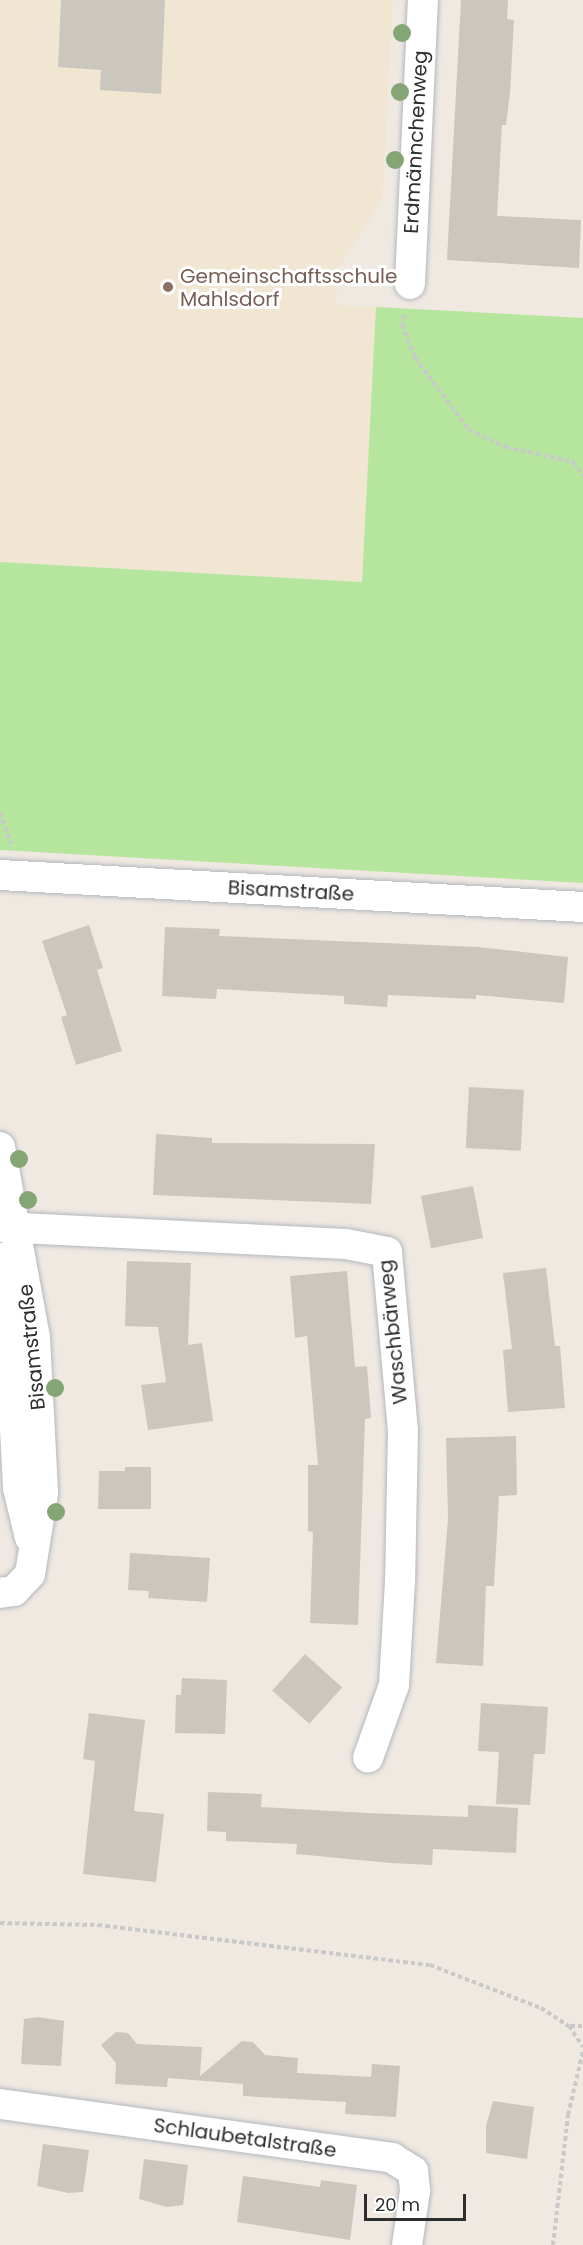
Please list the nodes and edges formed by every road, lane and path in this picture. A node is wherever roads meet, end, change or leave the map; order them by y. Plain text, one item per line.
1 (423, 0) edge
2 (410, 284) joint
3 (581, 468) edge
4 (583, 476) edge
5 (0, 875) edge
6 (583, 907) edge
7 (0, 1147) edge
8 (9, 1227) edge
9 (0, 1258) edge
10 (32, 1547) junction
11 (0, 1593) edge
12 (368, 1758) dead end
13 (0, 1923) edge
14 (569, 2026) junction
15 (583, 2026) edge
16 (583, 2049) edge
17 (0, 2104) edge
18 (407, 2245) edge
19 (552, 2245) edge

1 - 2 street, Erdmännchenweg
2 - 3 path
3 - 4 path
5 - 6 street, Bisamstraße
7 - 8 street, Bisamstraße
8 - 10 street, Bisamstraße
8 - 12 street, Waschbärweg
9 - 10 street, Bisamstraße
10 - 11 street, Bisamstraße
13 - 14 path
14 - 15 path
14 - 16 path
16 - 19 path
17 - 18 street, Schlaubetalstraße

